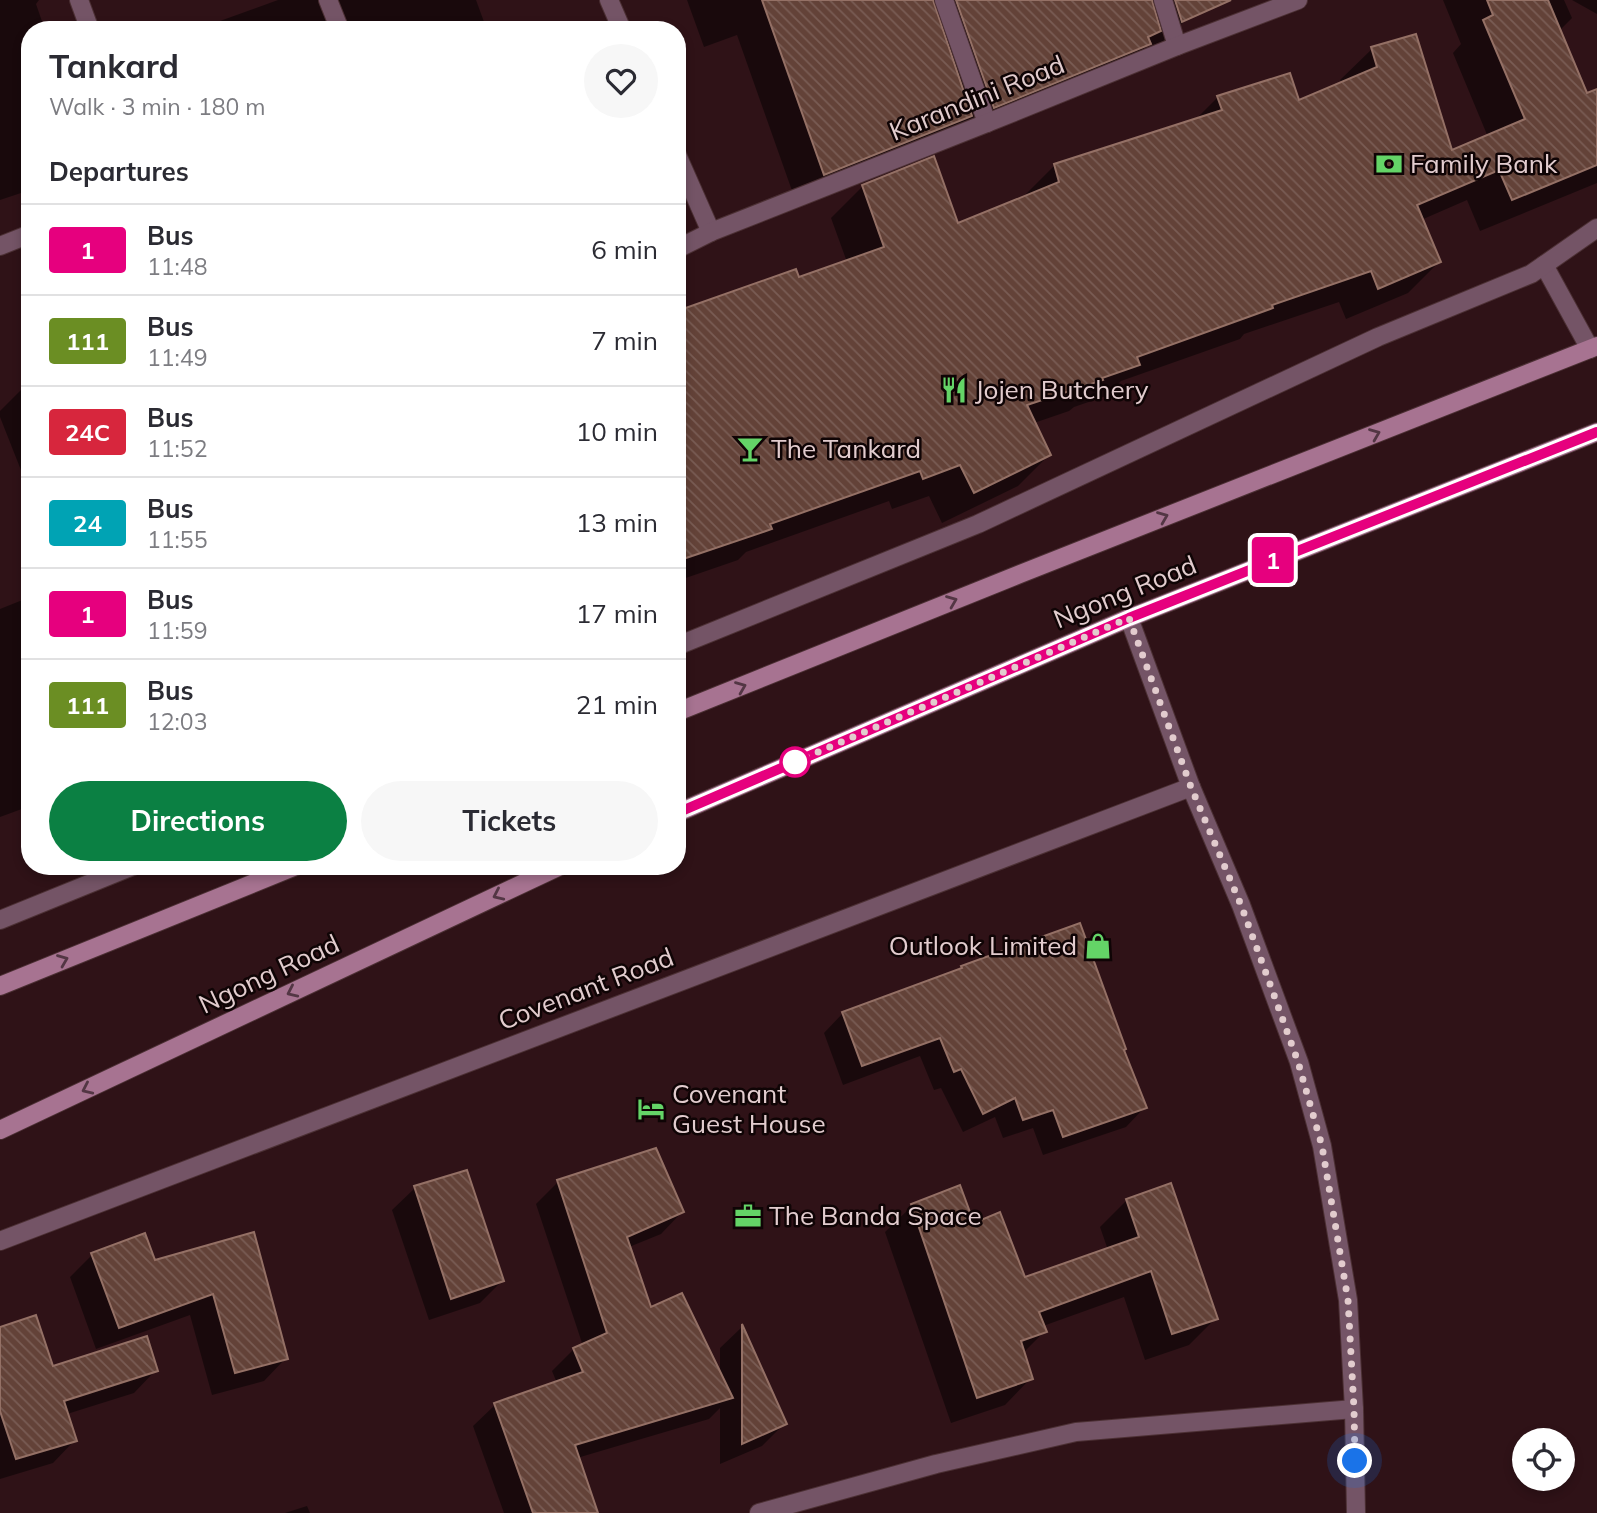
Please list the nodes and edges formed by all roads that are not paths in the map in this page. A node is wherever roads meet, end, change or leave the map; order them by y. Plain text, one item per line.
1 (79, 0) edge
2 (328, 0) edge
3 (609, 0) edge
4 (944, 0) edge
5 (1163, 0) edge
6 (1298, 0) edge
7 (87, 21) edge
8 (336, 21) edge
9 (618, 21) edge
10 (1177, 46) junction
11 (987, 123) junction
12 (686, 175) edge
13 (1597, 228) edge
14 (711, 232) junction
15 (21, 238) edge
16 (686, 244) edge
17 (0, 246) edge
18 (1544, 265) junction
19 (1593, 348) edge
20 (1597, 432) edge
21 (1129, 618) junction
22 (686, 642) edge
23 (686, 708) edge
24 (1191, 787) junction
25 (686, 809) edge
26 (110, 875) edge
27 (274, 875) edge
28 (541, 875) edge
29 (0, 919) edge
30 (0, 986) edge
31 (0, 1130) edge
32 (0, 1241) edge
33 (1354, 1409) junction
34 (759, 1513) edge
35 (1356, 1513) edge

1 - 7 street
2 - 8 street
3 - 9 street
4 - 11 street
5 - 10 street
6 - 10 street, Karandini Road
10 - 11 street, Karandini Road
11 - 14 street, Karandini Road
12 - 14 street
13 - 18 street
14 - 16 street, Karandini Road
15 - 17 street
18 - 19 street
18 - 22 street
23 -> 19 main road, Ngong Road
20 - 21 main road, Ngong Road
21 - 24 street
21 - 25 main road, Ngong Road
24 - 32 street, Covenant Road
24 - 33 street
26 - 29 street
30 -> 27 main road
28 -> 31 main road, Ngong Road
33 - 34 street
33 - 35 street

